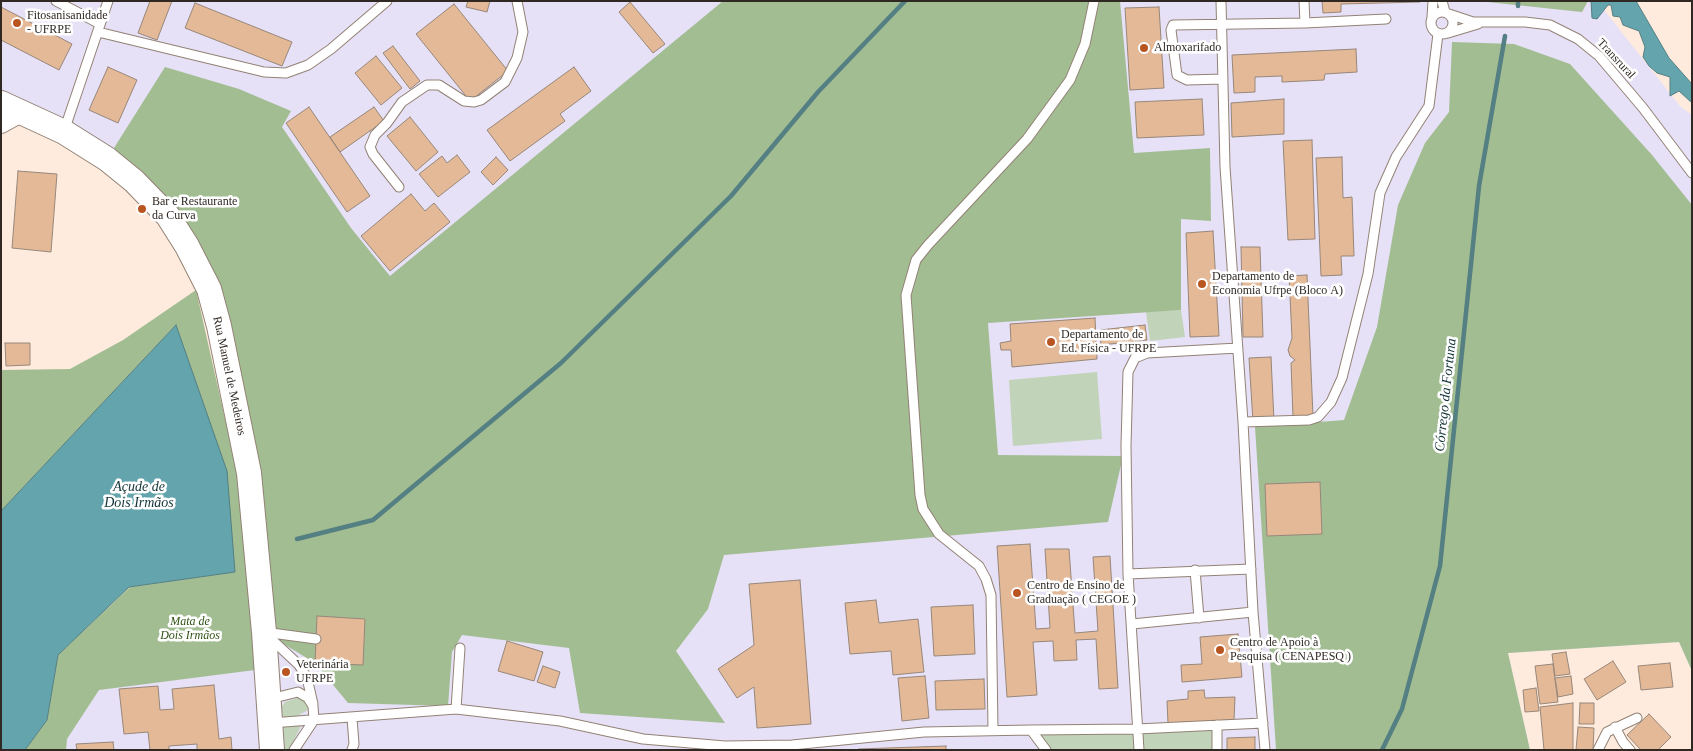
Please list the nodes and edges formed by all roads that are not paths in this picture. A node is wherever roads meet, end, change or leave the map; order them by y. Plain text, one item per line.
1 (56, 1) edge
2 (108, 1) edge
3 (387, 1) edge
4 (517, 1) edge
5 (1094, 1) edge
6 (1221, 1) edge
7 (1304, 1) edge
8 (1433, 1) edge
9 (1442, 1) edge
10 (1447, 13) junction
11 (1432, 17) junction
12 (1386, 19) dead end
13 (1486, 22) junction
14 (1305, 23) junction
15 (1222, 25) junction
16 (99, 28) junction
17 (1441, 34) junction
18 (1223, 79) junction
19 (8, 113) edge
20 (64, 132) junction
21 (1692, 173) edge
22 (399, 187) dead end
23 (1238, 348) junction
24 (1243, 422) junction
25 (1251, 569) junction
26 (1195, 570) junction
27 (1128, 574) junction
28 (1253, 612) junction
29 (1199, 618) junction
30 (1132, 624) junction
31 (264, 632) junction
32 (316, 639) dead end
33 (460, 648) dead end
34 (313, 706) junction
35 (456, 709) junction
36 (270, 711) junction
37 (352, 718) junction
38 (1637, 718) dead end
39 (314, 720) junction
40 (1263, 723) junction
41 (1217, 725) junction
42 (1615, 727) junction
43 (1137, 729) junction
44 (993, 730) junction
45 (1031, 730) junction
46 (760, 748) edge
47 (272, 750) edge
48 (294, 750) edge
49 (352, 750) edge
50 (1046, 750) edge
51 (1138, 750) edge
52 (1217, 750) edge
53 (1265, 750) edge
54 (1598, 750) edge
55 (1630, 750) edge

1 - 16 lane
2 - 16 lane
3 - 16 lane
4 - 22 lane
5 - 44 lane
6 - 15 lane
7 - 14 lane
8 - 11 lane
9 - 10 lane
10 - 11 lane
10 - 13 lane, Transrural
10 - 17 lane
11 - 17 lane
12 - 14 lane
13 - 17 lane, Transrural
13 - 21 lane, Transrural
14 - 15 lane
15 - 18 lane
15 - 18 lane
16 - 20 lane
17 - 24 lane
18 - 23 lane
19 - 20 main road, Rua Manuel de Medeiros
20 - 31 main road, Rua Manuel de Medeiros
23 - 24 lane
23 - 27 lane
24 - 25 lane
25 - 26 lane
25 - 28 lane
26 - 27 lane
26 - 29 lane
27 - 30 lane
28 - 29 lane
28 - 40 lane
29 - 30 lane
30 - 43 lane
31 - 32 lane
31 - 34 lane
31 - 36 main road, Rua Manuel de Medeiros
33 - 35 lane
34 - 36 lane
34 - 39 lane
35 - 37 lane
35 - 46 lane
36 - 39 lane
36 - 47 main road, Rua Manuel de Medeiros
37 - 39 lane
37 - 49 lane
38 - 42 lane
39 - 48 lane
40 - 41 lane
40 - 53 lane
41 - 43 lane
41 - 52 lane
42 - 54 lane
42 - 55 lane
43 - 45 lane
43 - 51 lane
44 - 45 lane
44 - 46 lane
45 - 50 lane

